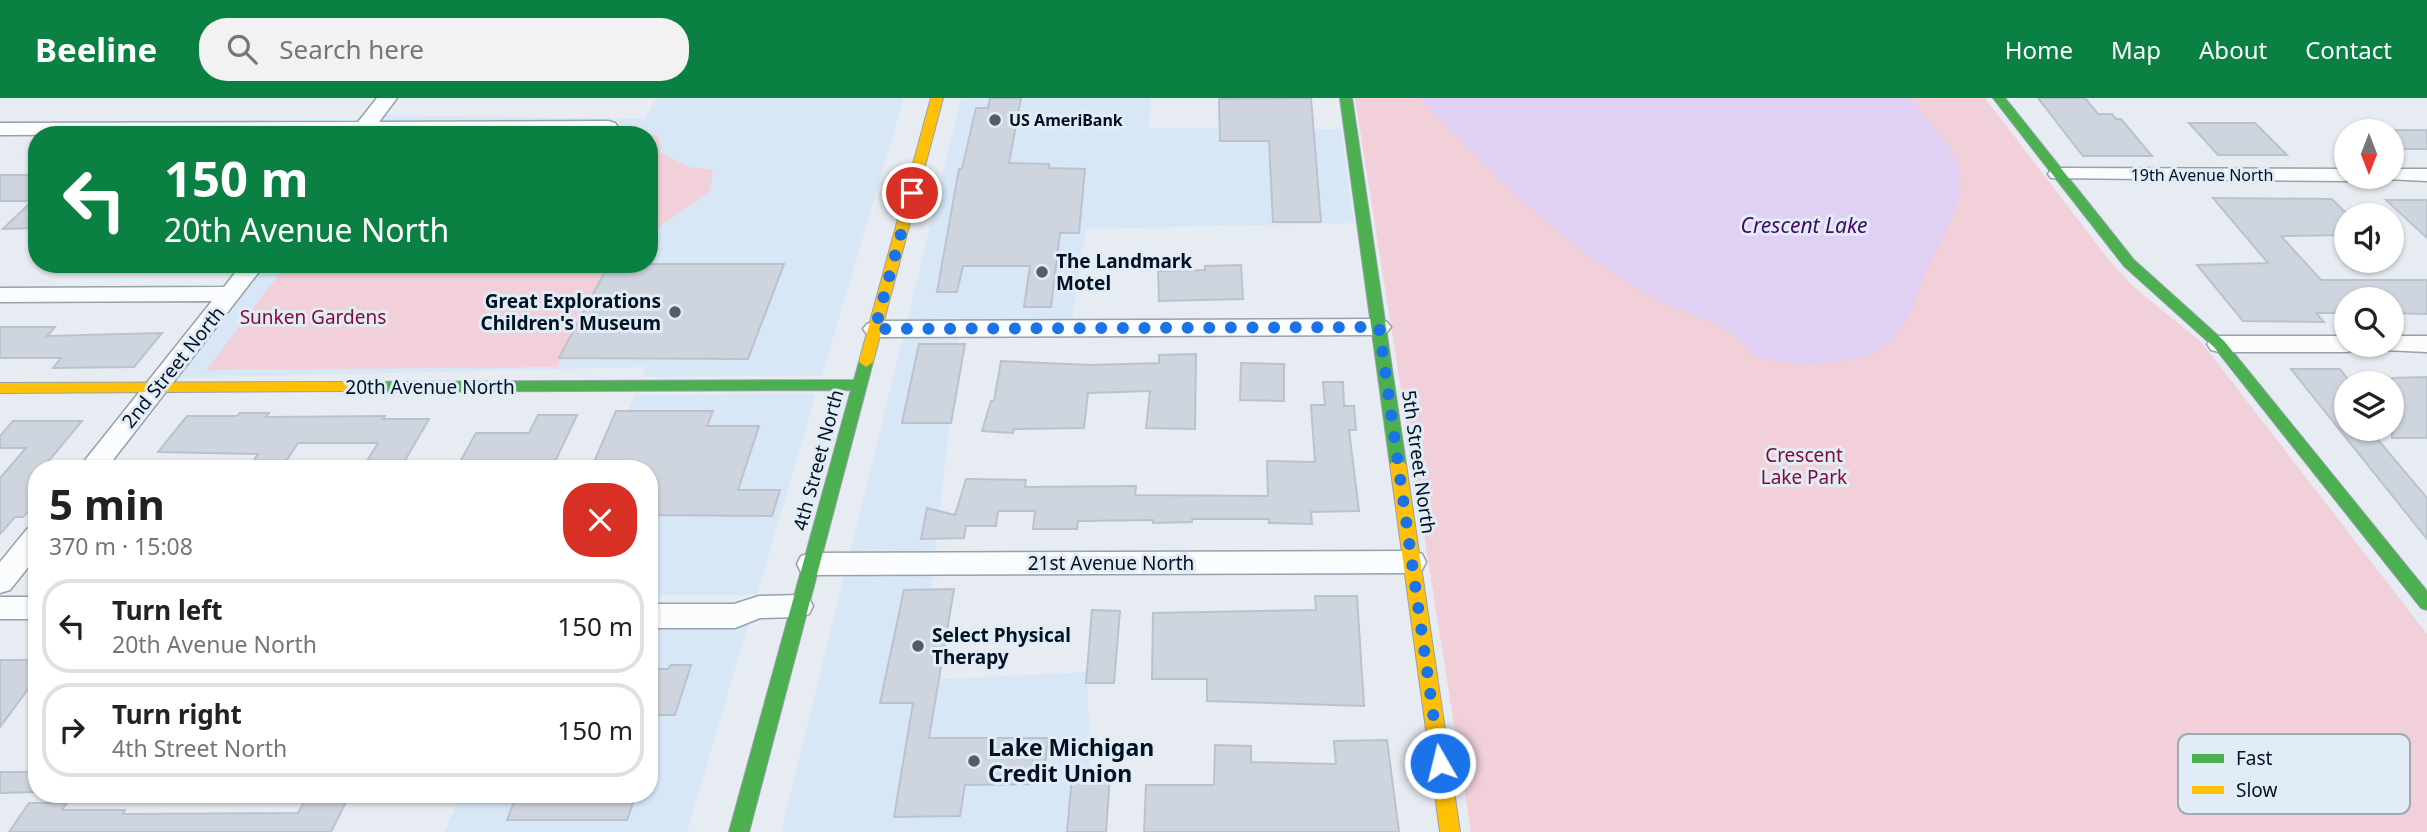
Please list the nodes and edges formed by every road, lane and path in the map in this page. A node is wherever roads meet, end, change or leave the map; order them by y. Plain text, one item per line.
1 (387, 98) edge
2 (937, 98) edge
3 (1346, 98) edge
4 (1999, 98) edge
5 (366, 126) edge
6 (0, 129) edge
7 (28, 129) edge
8 (2058, 174) junction
9 (2334, 175) edge
10 (2404, 175) edge
11 (2427, 175) edge
12 (247, 273) edge
13 (0, 295) edge
14 (230, 295) junction
15 (1379, 327) junction
16 (875, 329) junction
17 (2219, 344) junction
18 (2334, 344) edge
19 (2404, 344) edge
20 (2427, 344) edge
21 (860, 385) junction
22 (0, 388) edge
23 (156, 388) junction
24 (98, 460) edge
25 (28, 547) edge
26 (1412, 562) junction
27 (811, 565) junction
28 (2417, 577) edge
29 (0, 582) edge
30 (658, 600) edge
31 (2427, 603) edge
32 (799, 606) junction
33 (759, 607) junction
34 (0, 608) edge
35 (28, 608) edge
36 (658, 616) edge
37 (738, 832) edge
38 (1450, 832) edge

1 - 5 street
2 - 16 street, 4th Street North
3 - 15 street, 5th Street North
4 - 8 street
6 - 7 street
8 - 9 street, 19th Avenue North
8 - 17 street
10 - 11 street
12 - 14 street, 2nd Street North
13 - 14 street
14 - 23 street, 2nd Street North
15 - 16 street
15 - 26 street, 5th Street North
16 - 21 street, 4th Street North
17 - 18 street
17 - 28 street
19 - 20 street
21 - 23 street, 20th Avenue North
21 - 27 street, 4th Street North
22 - 23 street, 20th Avenue North
23 - 24 street, 2nd Street North
25 - 29 street
26 - 27 street, 21st Avenue North
26 - 38 street, 5th Street North
27 - 32 street, 4th Street North
28 - 31 street
30 - 33 street
32 - 33 street
32 - 37 street, 4th Street North
33 - 36 street
34 - 35 street

